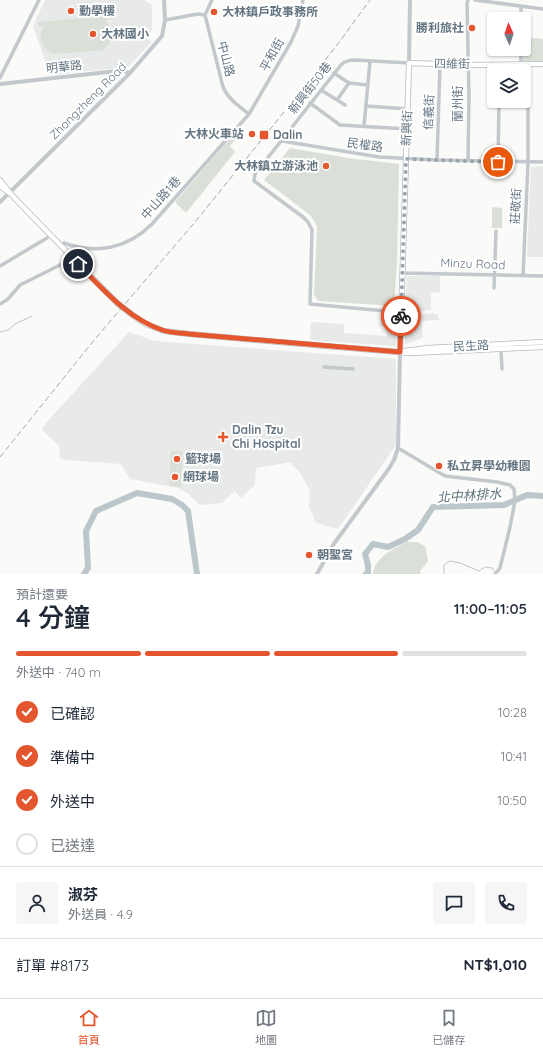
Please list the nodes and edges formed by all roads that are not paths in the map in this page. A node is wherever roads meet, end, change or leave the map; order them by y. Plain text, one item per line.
1 (39, 0) edge
2 (164, 0) edge
3 (212, 0) edge
4 (303, 0) edge
5 (410, 0) edge
6 (468, 0) edge
7 (475, 0) edge
8 (521, 7) junction
9 (543, 9) edge
10 (521, 12) edge
11 (205, 14) junction
12 (165, 20) junction
13 (521, 56) edge
14 (370, 61) junction
15 (409, 63) junction
16 (440, 64) junction
17 (521, 64) edge
18 (543, 64) edge
19 (468, 65) junction
20 (487, 65) edge
21 (531, 65) edge
22 (334, 72) junction
23 (130, 73) junction
24 (0, 78) edge
25 (349, 83) junction
26 (0, 84) edge
27 (368, 85) junction
28 (321, 90) junction
29 (337, 100) junction
30 (310, 103) junction
31 (345, 106) dead end
32 (366, 106) junction
33 (499, 108) edge
34 (528, 108) edge
35 (408, 109) junction
36 (249, 114) junction
37 (364, 126) junction
38 (407, 129) junction
39 (282, 141) junction
40 (406, 159) junction
41 (437, 160) junction
42 (468, 161) junction
43 (498, 162) junction
44 (543, 162) edge
45 (528, 163) junction
46 (0, 180) edge
47 (0, 186) edge
48 (10, 193) junction
49 (0, 202) edge
50 (496, 231) dead end
51 (47, 238) dead end
52 (64, 243) dead end
53 (68, 261) dead end
54 (0, 266) edge
55 (402, 273) junction
56 (494, 275) junction
57 (523, 276) junction
58 (543, 276) edge
59 (494, 288) dead end
60 (0, 304) edge
61 (401, 313) junction
62 (543, 342) edge
63 (543, 347) edge
64 (501, 349) junction
65 (400, 352) junction
66 (324, 367) dead end
67 (353, 369) dead end
68 (502, 369) dead end
69 (398, 448) junction
70 (318, 573) edge
71 (496, 574) edge

1 - 24 street
2 - 12 street, Zhongzheng Road
3 - 11 street
4 - 36 street, 平和街
5 - 15 street, 新興街
6 - 19 street, 蘭州街
7 - 8 street
8 - 9 street
8 - 10 street
11 - 12 street
11 - 36 street, 中山路
12 - 23 street, Zhongzheng Road
13 - 17 street
14 - 15 street, 新興街50巷
14 - 22 street, 新興街50巷
14 - 27 street
15 - 16 main road, 四維街
15 - 35 main road, 新興街
16 - 19 main road, 四維街
16 - 41 street, 信義街
18 - 21 main road, 四維街
19 - 20 main road, 四維街
19 - 42 street, 蘭州街
22 - 25 street
22 - 28 street, 新興街50巷
23 - 26 street, 明華路
23 - 48 street, Zhongzheng Road
25 - 27 street
25 - 29 street
27 - 32 street
28 - 29 street
28 - 30 street, 新興街50巷
29 - 31 street
30 - 37 street
30 - 39 street, 新興街50巷
32 - 35 street
32 - 37 street
33 - 43 street
34 - 45 street, 莊敬街
35 - 38 main road, 新興街
36 - 52 street, 中山路1巷
37 - 38 street
38 - 40 main road, 新興街
39 - 40 street, 民權路
39 - 61 street, 新興街50巷
40 - 41 street, 民權路
40 - 55 main road, 新興街
41 - 42 street, 民權路
42 - 43 street, 民權路
43 - 45 street, 民權路
44 - 45 street, 民權路
45 - 57 street, 莊敬街
46 - 48 main road
47 - 48 main road
48 - 49 street, Zhongzheng Road
48 - 65 main road, 民生路, bridge
50 - 56 street
51 - 54 street
53 - 60 street
55 - 56 street, Minzu Road
55 - 61 main road, 新興街
56 - 57 street, Minzu Road
56 - 59 street
57 - 58 street, Minzu Road
61 - 65 main road, 新興街
62 - 65 main road, 民生路
63 - 64 main road, 民生路
64 - 65 main road, 民生路
64 - 68 street
65 - 69 street
66 - 67 street
69 - 70 street
69 - 71 street

